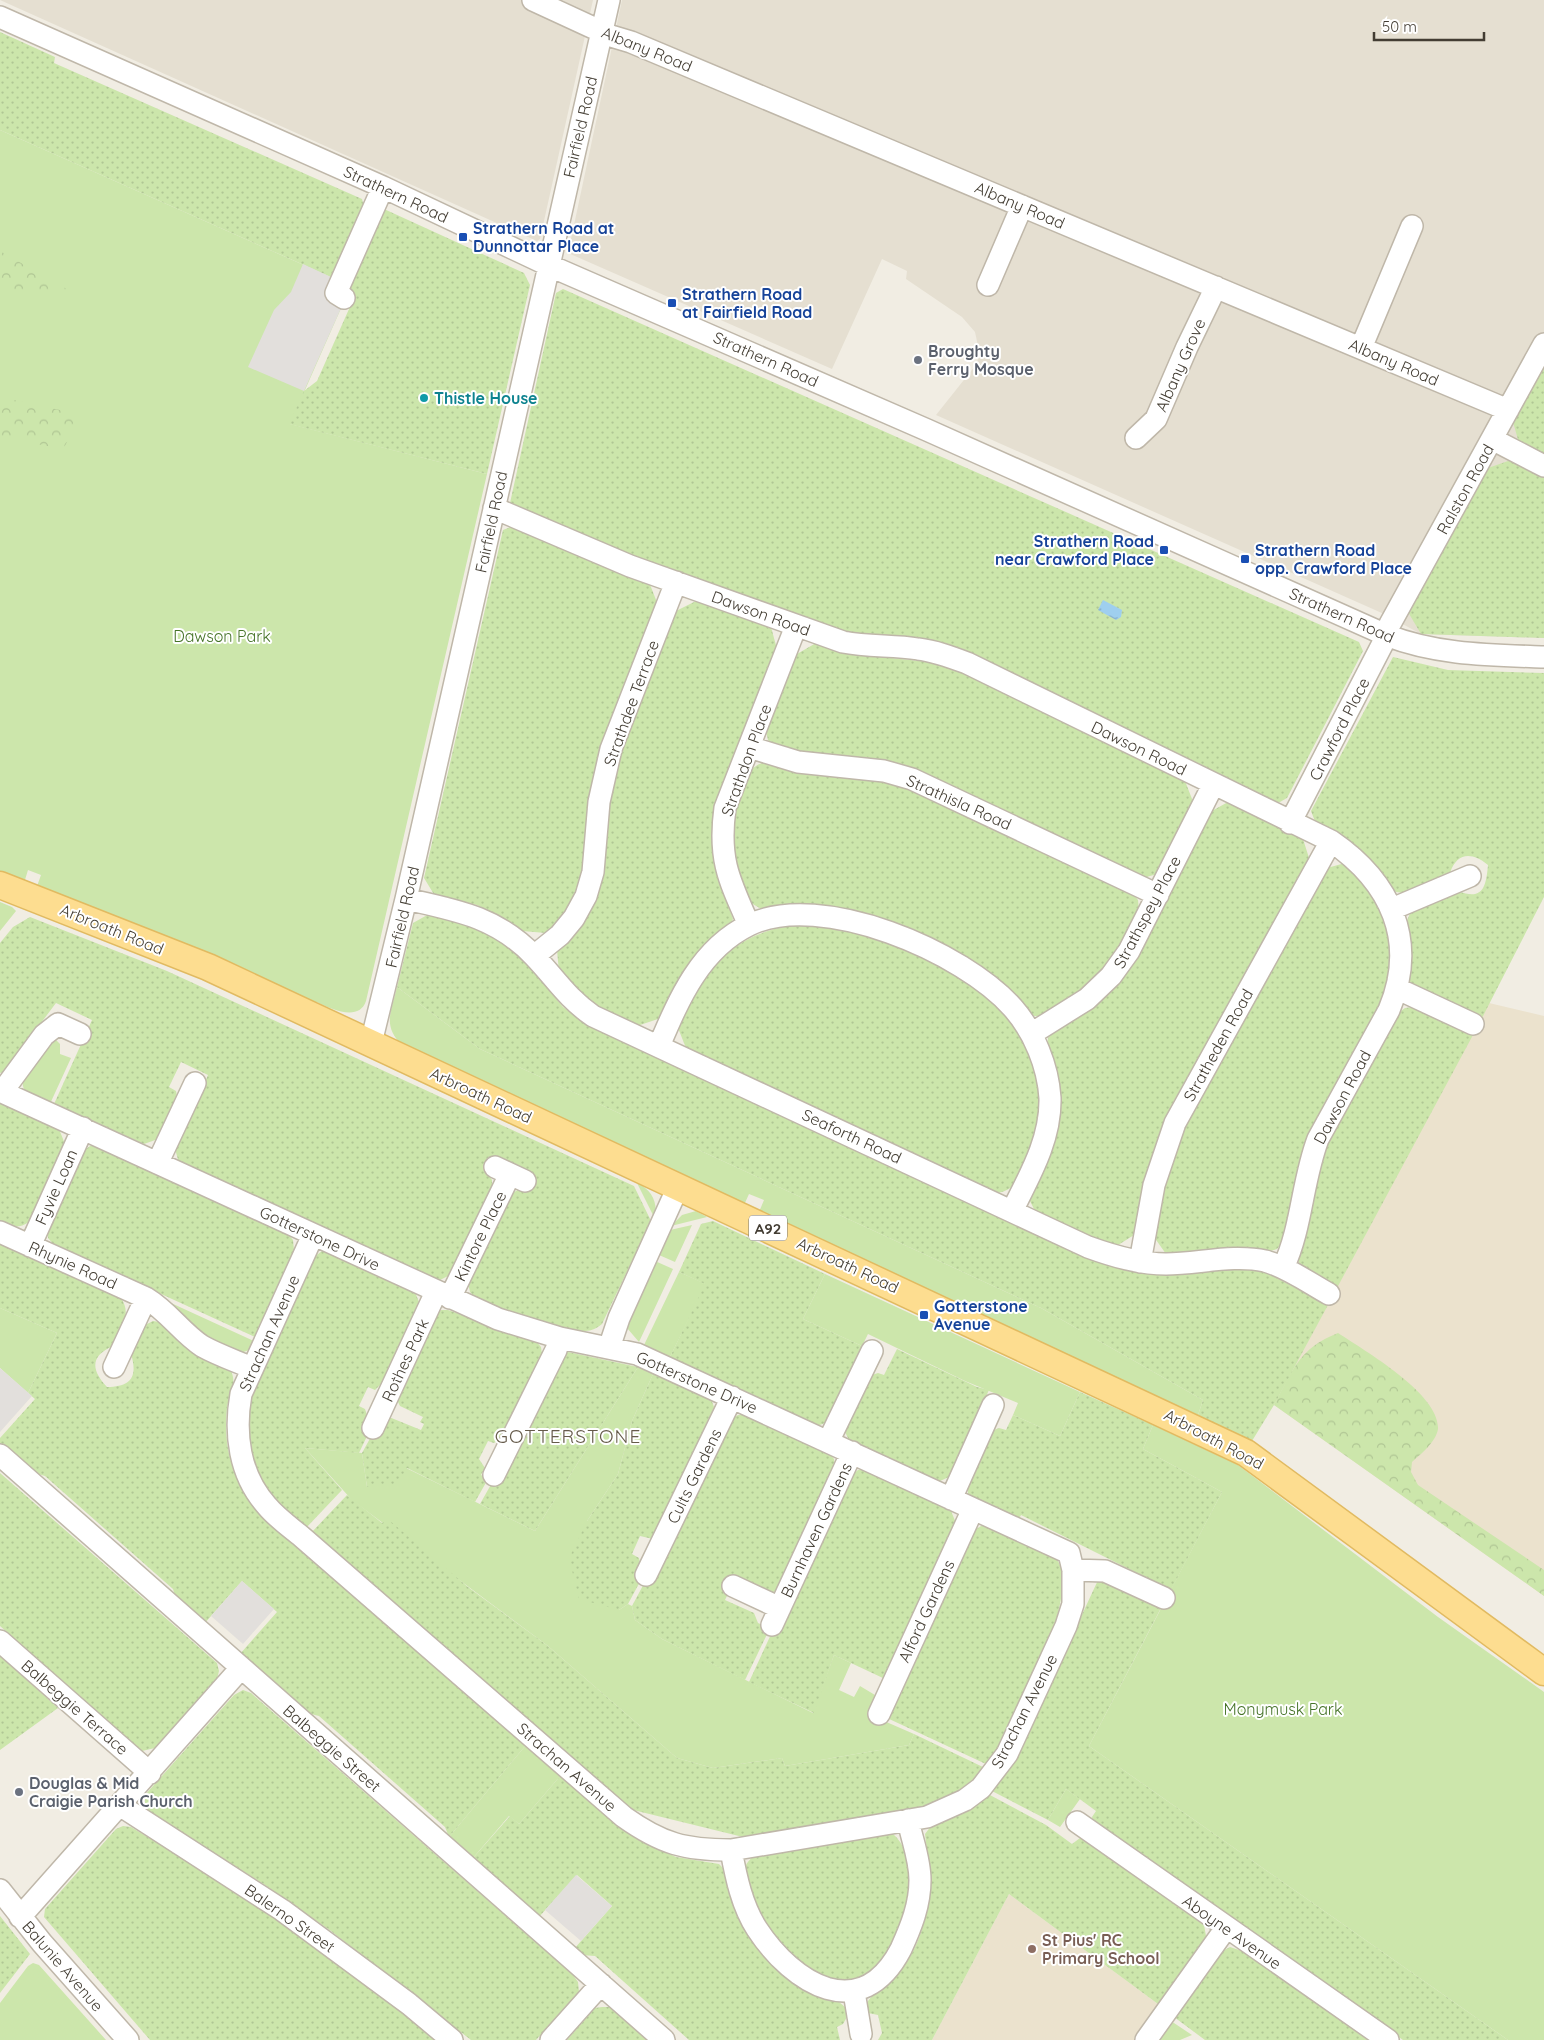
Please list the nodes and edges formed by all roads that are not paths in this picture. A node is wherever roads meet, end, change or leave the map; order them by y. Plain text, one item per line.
1 (533, 0) edge
2 (609, 0) edge
3 (0, 17) edge
4 (602, 32) junction
5 (383, 187) junction
6 (1022, 206) junction
7 (1412, 226) dead end
8 (548, 265) junction
9 (988, 285) dead end
10 (1216, 287) junction
11 (344, 298) dead end
12 (1544, 344) edge
13 (1361, 348) junction
14 (1508, 410) junction
15 (1136, 438) dead end
16 (1492, 439) junction
17 (1544, 466) edge
18 (494, 508) junction
19 (676, 582) junction
20 (796, 626) junction
21 (1386, 635) junction
22 (1544, 657) edge
23 (748, 748) junction
24 (1213, 785) junction
25 (1290, 823) junction
26 (1331, 841) junction
27 (1470, 876) dead end
28 (0, 885) edge
29 (1158, 895) junction
30 (406, 899) junction
31 (1392, 908) junction
32 (749, 925) junction
33 (534, 956) junction
34 (1398, 989) junction
35 (1473, 1024) dead end
36 (80, 1034) dead end
37 (1031, 1034) junction
38 (371, 1044) junction
39 (659, 1046) junction
40 (195, 1083) dead end
41 (1, 1091) edge
42 (83, 1128) junction
43 (158, 1162) junction
44 (510, 1174) dead end
45 (678, 1187) junction
46 (1012, 1211) junction
47 (0, 1232) edge
48 (313, 1235) junction
49 (30, 1246) junction
50 (1140, 1262) junction
51 (1282, 1268) junction
52 (1329, 1294) dead end
53 (443, 1295) junction
54 (146, 1298) junction
55 (560, 1338) junction
56 (609, 1348) junction
57 (872, 1351) dead end
58 (114, 1367) dead end
59 (252, 1368) junction
60 (732, 1398) junction
61 (994, 1406) dead end
62 (373, 1428) dead end
63 (828, 1442) junction
64 (852, 1452) junction
65 (0, 1455) edge
66 (493, 1462) dead end
67 (951, 1499) junction
68 (974, 1509) junction
69 (1073, 1570) junction
70 (646, 1576) dead end
71 (733, 1586) dead end
72 (1164, 1598) dead end
73 (0, 1641) edge
74 (241, 1668) junction
75 (1544, 1672) edge
76 (879, 1714) dead end
77 (150, 1773) junction
78 (121, 1806) junction
79 (908, 1820) junction
80 (1077, 1822) dead end
81 (732, 1850) junction
82 (0, 1890) edge
83 (20, 1917) junction
84 (1226, 1928) junction
85 (601, 1984) junction
86 (854, 1992) junction
87 (861, 2034) dead end
88 (128, 2040) edge
89 (452, 2040) edge
90 (552, 2040) edge
91 (664, 2040) edge
92 (1146, 2040) edge
93 (1388, 2040) edge

1 - 4 street, Albany Road
2 - 4 street, Fairfield Road
3 - 5 street, Strathern Road
4 - 6 street, Albany Road
4 - 8 street, Fairfield Road
5 - 8 street, Strathern Road
5 - 11 street
6 - 9 street
6 - 10 street, Albany Road
7 - 13 street
8 - 18 street, Fairfield Road
8 - 21 street, Strathern Road
10 - 13 street, Albany Road
10 - 15 street, Albany Grove
12 - 14 street, Ralston Road
13 - 14 street, Albany Road
14 - 16 street, Ralston Road
16 - 17 street
16 - 21 street, Ralston Road
18 - 19 street, Dawson Road
18 - 30 street, Fairfield Road
19 - 20 street, Dawson Road
19 - 33 street, Strathdee Terrace
20 - 23 street, Strathdon Place
20 - 24 street, Dawson Road
21 - 22 street, Strathern Road
21 - 25 street, Crawford Place
23 - 29 street, Strathisla Road
23 - 32 street, Strathdon Place
24 - 25 street, Dawson Road
24 - 29 street, Strathspey Place
25 - 26 street, Dawson Road
26 - 31 street, Dawson Road
26 - 50 street, Stratheden Road
27 - 31 street
28 - 38 main road, Arbroath Road / A92
29 - 37 street, Strathspey Place
30 - 33 street, Seaforth Road
30 - 38 street, Fairfield Road
31 - 34 street, Dawson Road
32 - 37 street
32 - 39 street
33 - 39 street, Seaforth Road
34 - 35 street
34 - 51 street, Dawson Road
36 - 41 street, Gotterstone Drive
37 - 46 street
38 - 45 main road, Arbroath Road / A92
39 - 46 street, Seaforth Road
40 - 43 street
41 - 42 street, Gotterstone Drive
42 - 43 street, Gotterstone Drive
42 - 49 street, Fyvie Loan
43 - 48 street, Gotterstone Drive
44 - 53 street, Kintore Place
45 - 56 street
45 - 75 main road, Arbroath Road / A92
46 - 50 street, Seaforth Road
47 - 49 street, Rhynie Road
48 - 53 street, Gotterstone Drive
48 - 59 street, Strachan Avenue
49 - 54 street, Rhynie Road
50 - 51 street, Seaforth Road
51 - 52 street, Seaforth Road
53 - 55 street, Gotterstone Drive
53 - 62 street, Rothes Park
54 - 58 street
54 - 59 street, Rhynie Road
55 - 56 street, Gotterstone Drive
55 - 66 street
56 - 60 street, Gotterstone Drive
57 - 63 street
59 - 81 street, Strachan Avenue
60 - 63 street, Gotterstone Drive
60 - 70 street, Cults Gardens
61 - 67 street
63 - 64 street, Gotterstone Drive
64 - 67 street, Gotterstone Drive
64 - 71 street, Burnhaven Gardens
65 - 74 street, Balbeggie Street
67 - 68 street, Gotterstone Drive
68 - 69 street, Gotterstone Drive
68 - 76 street, Alford Gardens
69 - 72 street
69 - 79 street, Strachan Avenue
73 - 77 street, Balbeggie Terrace
74 - 77 street
74 - 85 street, Balbeggie Street
77 - 78 street
78 - 83 street
78 - 89 street, Balerno Street
79 - 81 street, Strachan Avenue
79 - 86 street
80 - 84 street, Aboyne Avenue
81 - 86 street
82 - 83 street, Balunie Avenue
83 - 88 street, Balunie Avenue
84 - 92 street
84 - 93 street, Aboyne Avenue
85 - 90 street
85 - 91 street, Balbeggie Street
86 - 87 street

